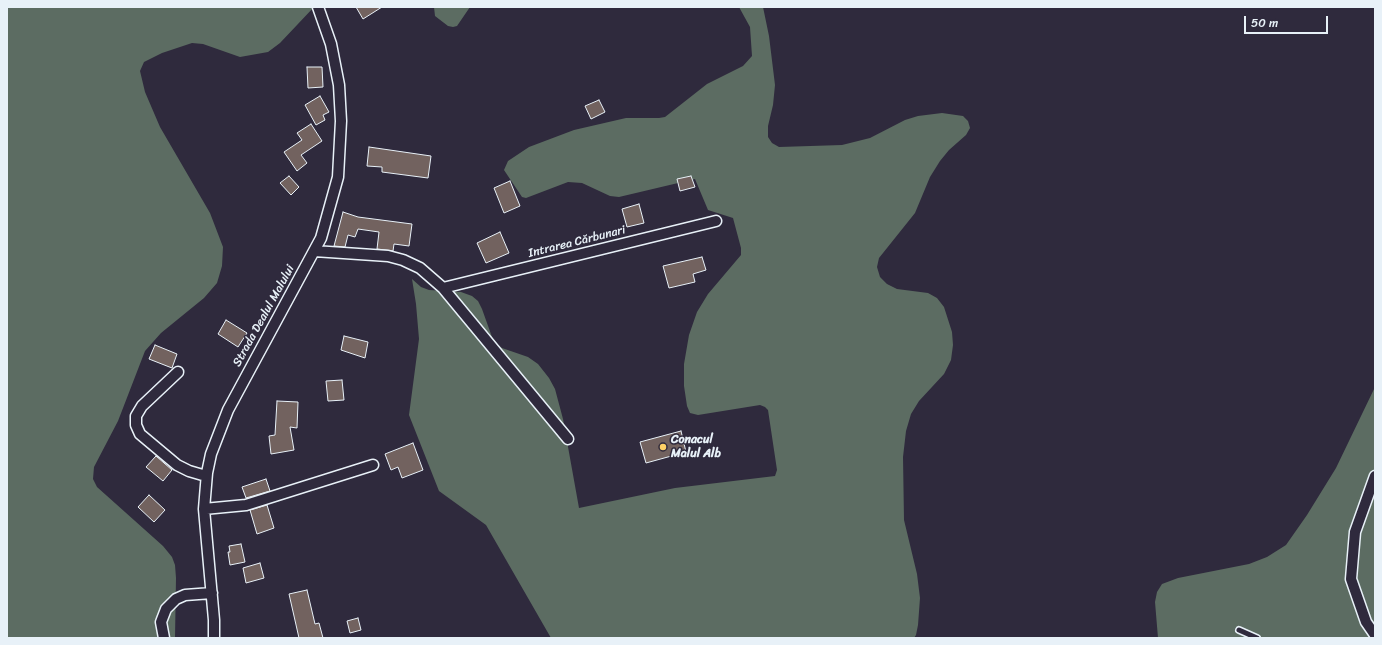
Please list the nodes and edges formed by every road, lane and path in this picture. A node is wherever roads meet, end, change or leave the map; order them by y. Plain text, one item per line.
1 (318, 7) edge
2 (716, 221) dead end
3 (314, 251) junction
4 (444, 288) junction
5 (178, 372) dead end
6 (568, 439) dead end
7 (373, 465) dead end
8 (206, 476) junction
9 (1375, 476) edge
10 (204, 509) junction
11 (212, 593) junction
12 (1238, 630) dead end
13 (1375, 635) edge
14 (164, 638) edge
15 (214, 638) edge
16 (1257, 638) edge

1 - 3 street, Strada Dealul Malului
2 - 4 street, Intrarea Cărbunari
3 - 4 street
3 - 8 street, Strada Dealul Malului
4 - 6 street
5 - 8 street
7 - 10 street
8 - 10 street, Strada Dealul Malului
9 - 13 street
10 - 11 street, Strada Dealul Malului
11 - 14 street
11 - 15 street, Strada Dealul Malului
12 - 16 lane

